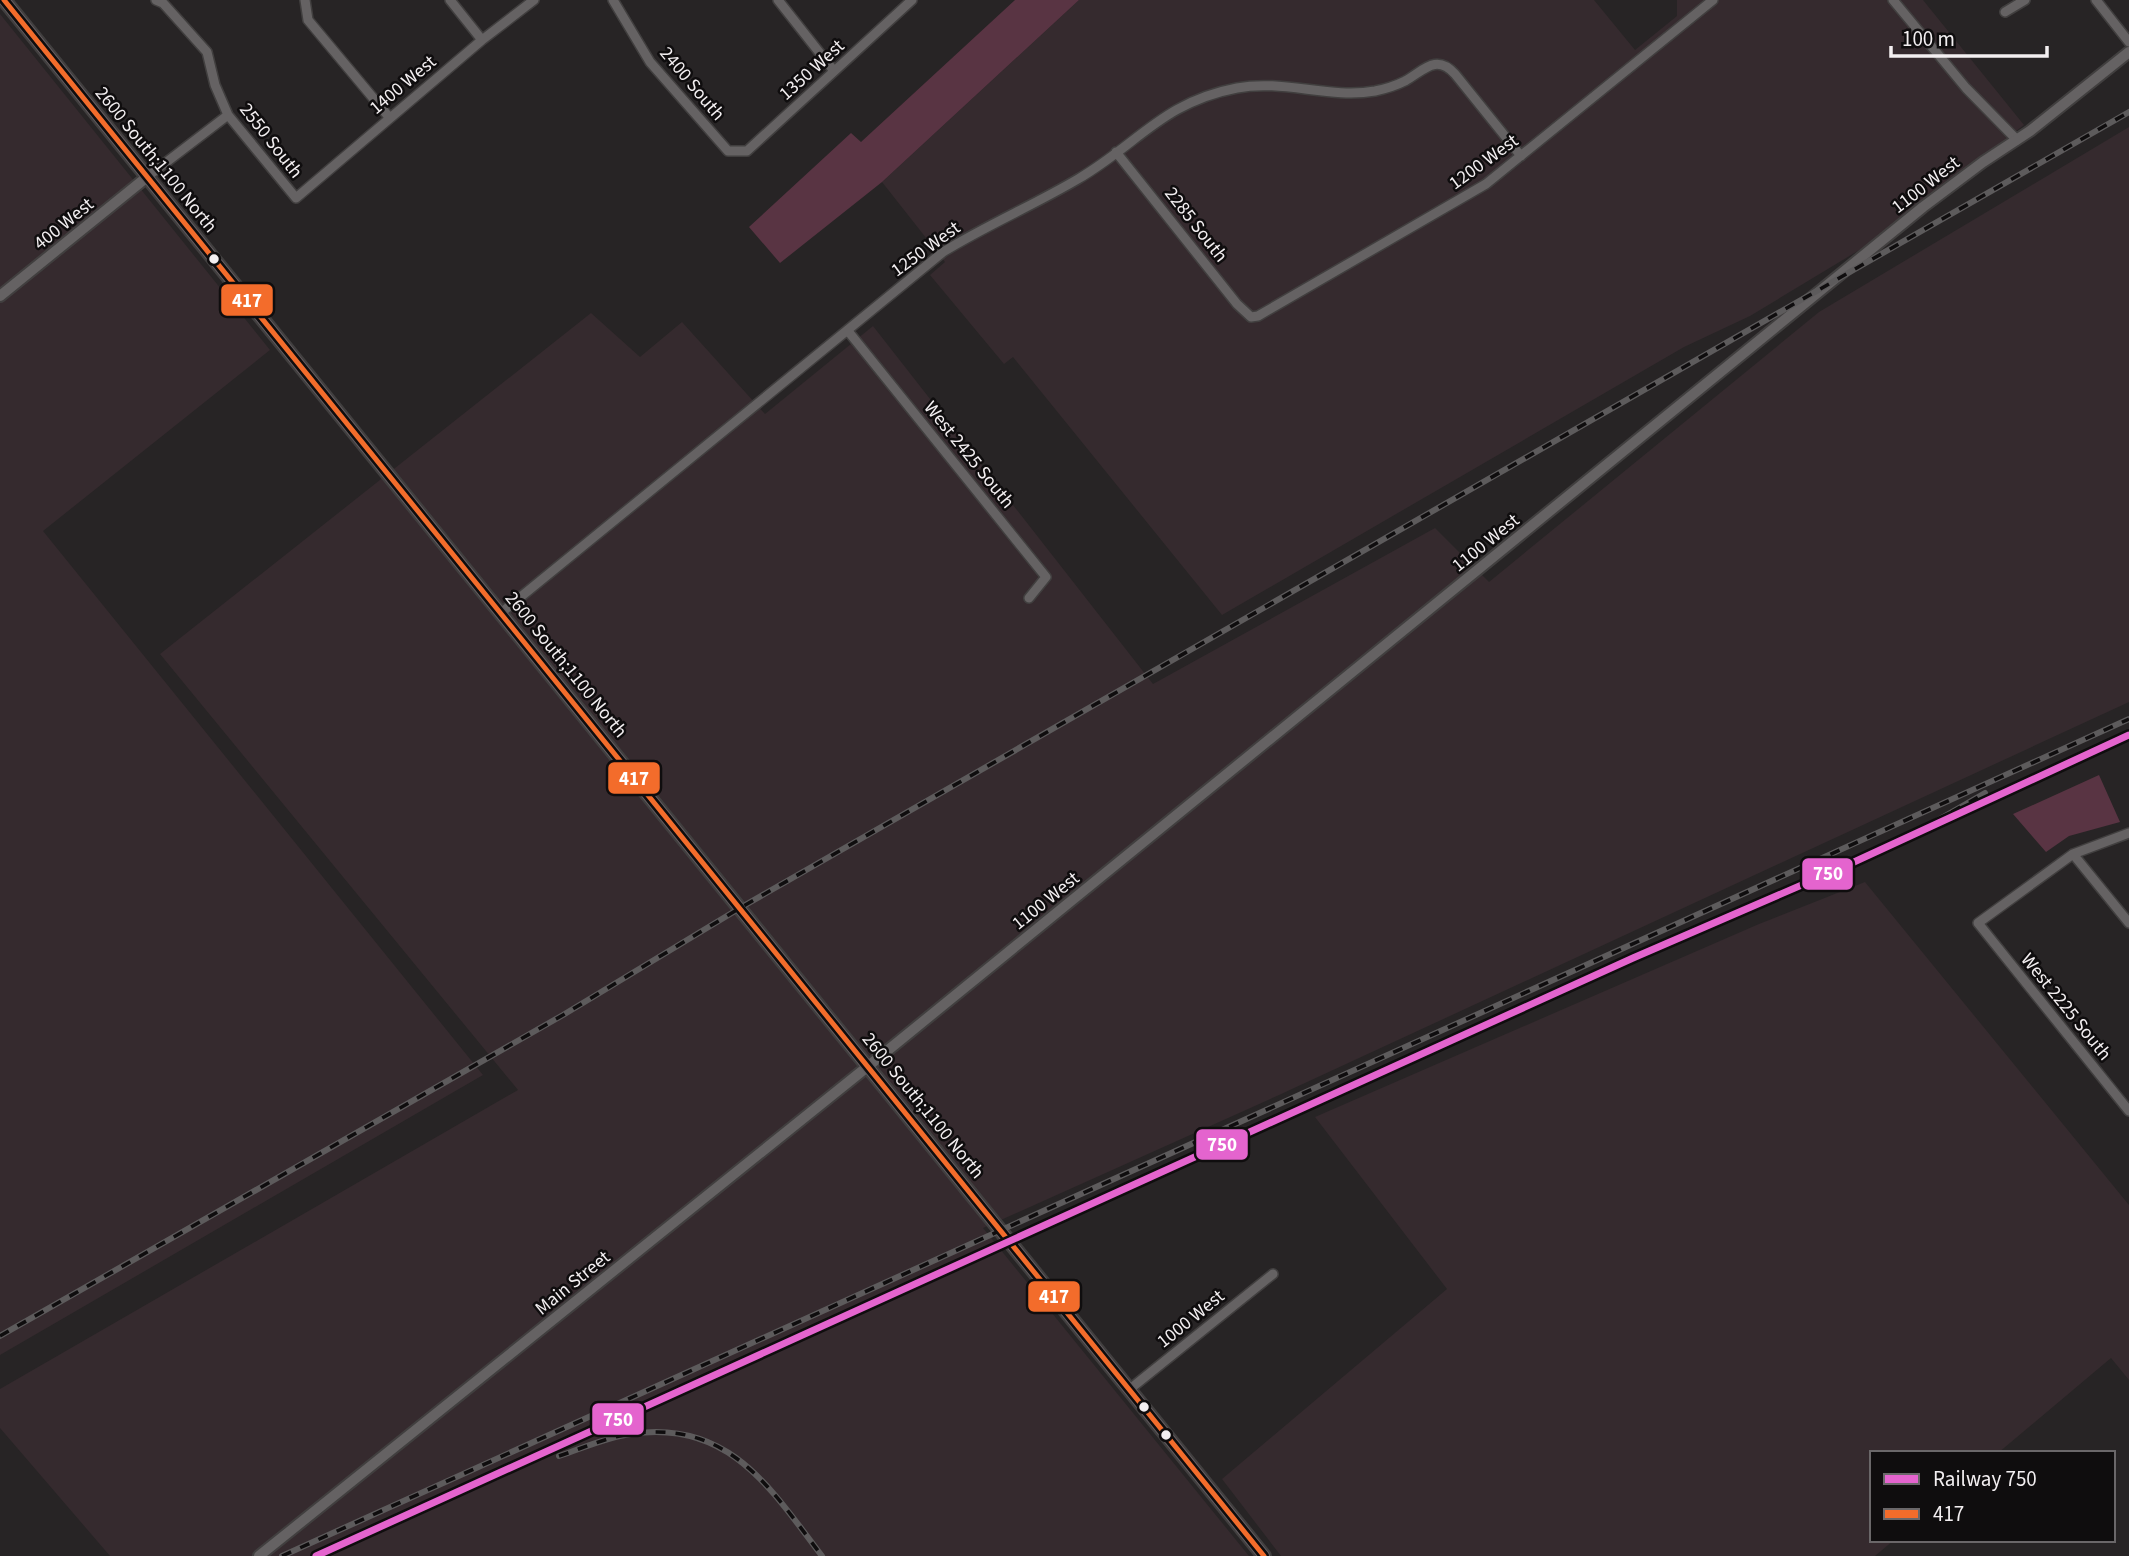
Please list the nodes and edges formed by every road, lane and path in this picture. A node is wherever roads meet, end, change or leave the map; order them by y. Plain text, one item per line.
1 (4, 0) edge
2 (156, 0) edge
3 (305, 0) edge
4 (450, 0) edge
5 (534, 0) edge
6 (613, 0) edge
7 (778, 0) edge
8 (912, 0) edge
9 (1713, 0) edge
10 (1893, 0) edge
11 (2025, 0) edge
12 (2096, 0) edge
13 (2005, 12) dead end
14 (482, 40) junction
15 (2129, 42) edge
16 (2129, 52) edge
17 (834, 71) junction
18 (228, 114) junction
19 (390, 117) junction
20 (2017, 140) junction
21 (727, 151) joint
22 (1116, 152) junction
23 (1521, 156) junction
24 (147, 177) junction
25 (296, 198) joint
26 (0, 296) edge
27 (1251, 317) joint
28 (848, 331) junction
29 (1029, 598) dead end
30 (500, 613) junction
31 (2129, 833) edge
32 (2073, 854) junction
33 (2129, 923) edge
34 (868, 1065) junction
35 (2129, 1111) edge
36 (1273, 1274) dead end
37 (1130, 1389) junction
38 (299, 1525) junction
39 (259, 1556) edge
40 (267, 1556) edge
41 (1264, 1556) edge

1 - 24 main road, 2600 South;1100 North
2 - 18 street, 2550 South
3 - 19 street
4 - 14 street
5 - 14 street, 1400 West
6 - 21 street, 2400 South
7 - 17 street
8 - 17 street, 1350 West
9 - 23 street, 1200 West
10 - 20 street
11 - 13 street
12 - 15 street
14 - 19 street, 1400 West
16 - 20 street, 1100 West
17 - 21 street, 1350 West
18 - 24 street
18 - 25 street, 2550 South
19 - 25 street, 1400 West
20 - 34 street, 1100 West
22 - 23 street, 1250 West
22 - 27 street, 2285 South
22 - 28 street, 1250 West
23 - 27 street, 1200 West
24 - 26 street, 400 West
24 - 30 main road, 2600 South;1100 North
28 - 29 street, West 2425 South
28 - 30 street, 1250 West
30 - 34 main road, 2600 South;1100 North
31 - 32 street
32 - 33 street
32 - 35 street, West 2225 South
34 - 37 main road, 2600 South;1100 North
34 - 38 street, Main Street
36 - 37 street, 1000 West
37 - 41 main road, 2600 South;1100 North
38 - 39 street, Main Street
38 - 40 street, Main Street

